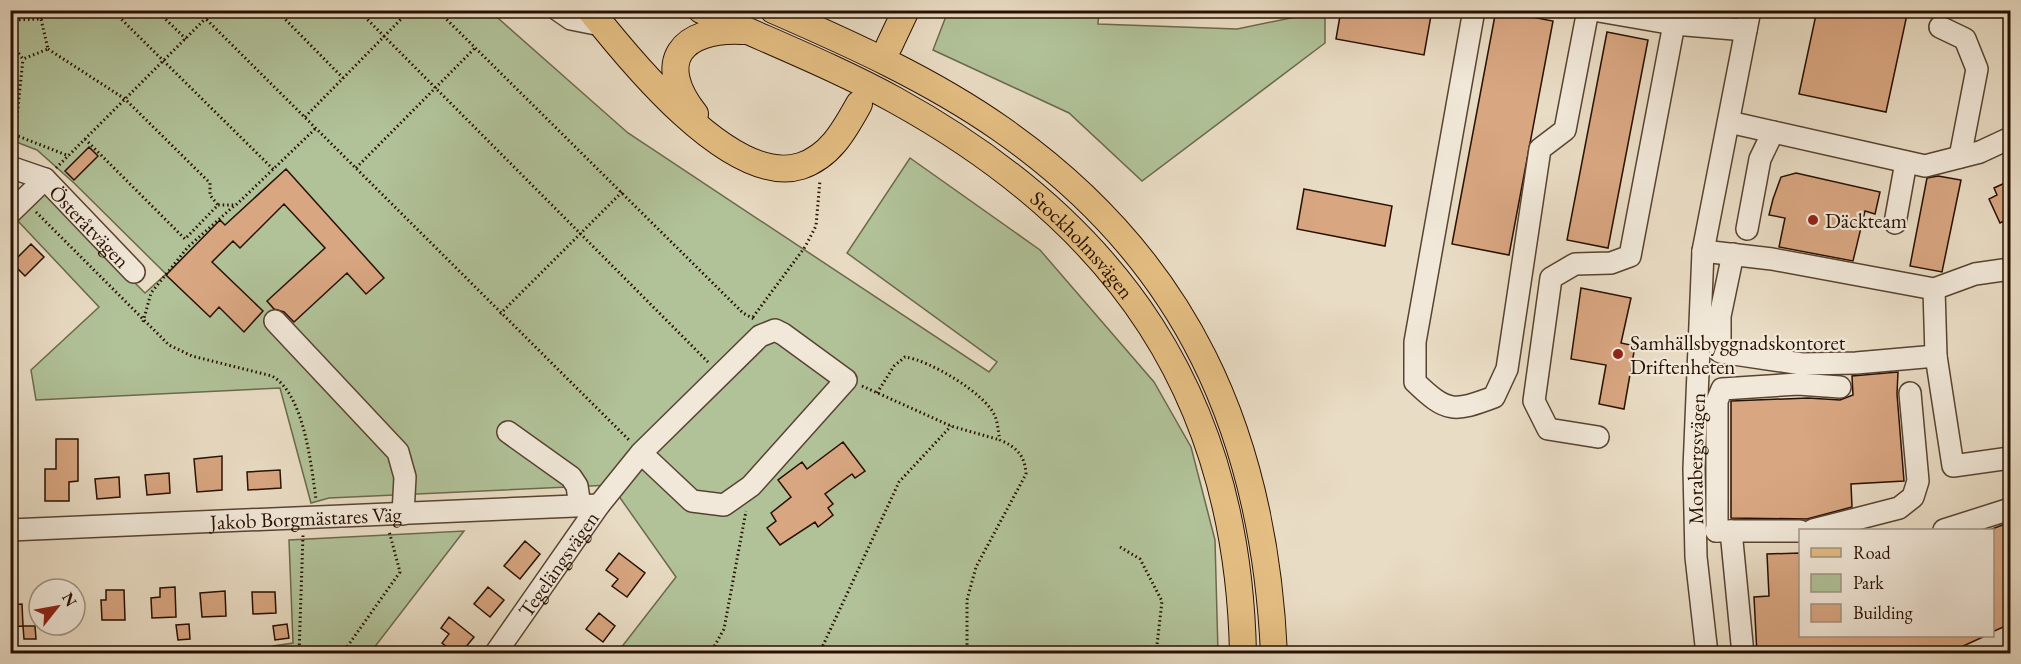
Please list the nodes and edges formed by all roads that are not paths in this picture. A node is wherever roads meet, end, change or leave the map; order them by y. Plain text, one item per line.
1 (558, 10) edge
2 (701, 10) edge
3 (772, 10) edge
4 (906, 10) edge
5 (1474, 10) edge
6 (1588, 10) edge
7 (1593, 10) edge
8 (596, 18) edge
9 (1748, 20) edge
10 (1674, 24) junction
11 (1940, 27) dead end
12 (746, 31) junction
13 (889, 46) dead end
14 (859, 104) dead end
15 (1729, 122) junction
16 (1773, 132) junction
17 (712, 135) junction
18 (2010, 138) edge
19 (1960, 157) junction
20 (1906, 162) junction
21 (10, 167) edge
22 (45, 179) junction
23 (17, 207) edge
24 (1895, 223) dead end
25 (1747, 229) dead end
26 (1703, 251) junction
27 (1733, 254) junction
28 (2010, 269) edge
29 (135, 272) dead end
30 (1934, 289) junction
31 (274, 321) dead end
32 (1936, 356) junction
33 (1840, 387) dead end
34 (1910, 393) dead end
35 (508, 432) dead end
36 (1598, 437) dead end
37 (642, 453) junction
38 (2010, 458) edge
39 (590, 505) junction
40 (2010, 509) edge
41 (394, 514) junction
42 (1821, 529) edge
43 (1950, 529) edge
44 (10, 530) edge
45 (1695, 531) junction
46 (1724, 531) junction
47 (1799, 531) edge
48 (495, 654) edge
49 (1243, 654) edge
50 (1274, 654) edge
51 (1707, 654) edge
52 (1743, 654) edge

1 - 8 street
2 - 12 main road, Stockholmsvägen
3 - 50 main road, Stockholmsvägen
4 - 13 main road
5 - 6 street
7 - 10 street
8 - 17 main road
9 - 10 street
9 - 15 street, Morabergsvägen
10 - 36 street
11 - 19 street
12 - 17 main road
12 - 49 main road, Stockholmsvägen
14 - 17 main road
15 - 16 street
15 - 26 street, Morabergsvägen
16 - 20 street
16 - 25 street
18 - 19 street
19 - 20 street
20 - 24 street
21 - 22 street, Österåtvägen
22 - 23 street
22 - 29 street, Österåtvägen
26 - 27 street
26 - 45 street, Morabergsvägen
27 - 30 street
27 - 32 street
28 - 30 street
30 - 32 street
31 - 41 street
32 - 38 street
33 - 46 street
34 - 42 street
35 - 39 street
37 - 37 street, Tegelängsvägen
37 - 39 street, Tegelängsvägen
39 - 41 street, Jakob Borgmästares Väg
39 - 48 street, Tegelängsvägen
40 - 43 street
41 - 44 street, Jakob Borgmästares Väg
45 - 46 street
45 - 51 street, Morabergsvägen
46 - 47 street
46 - 52 street

